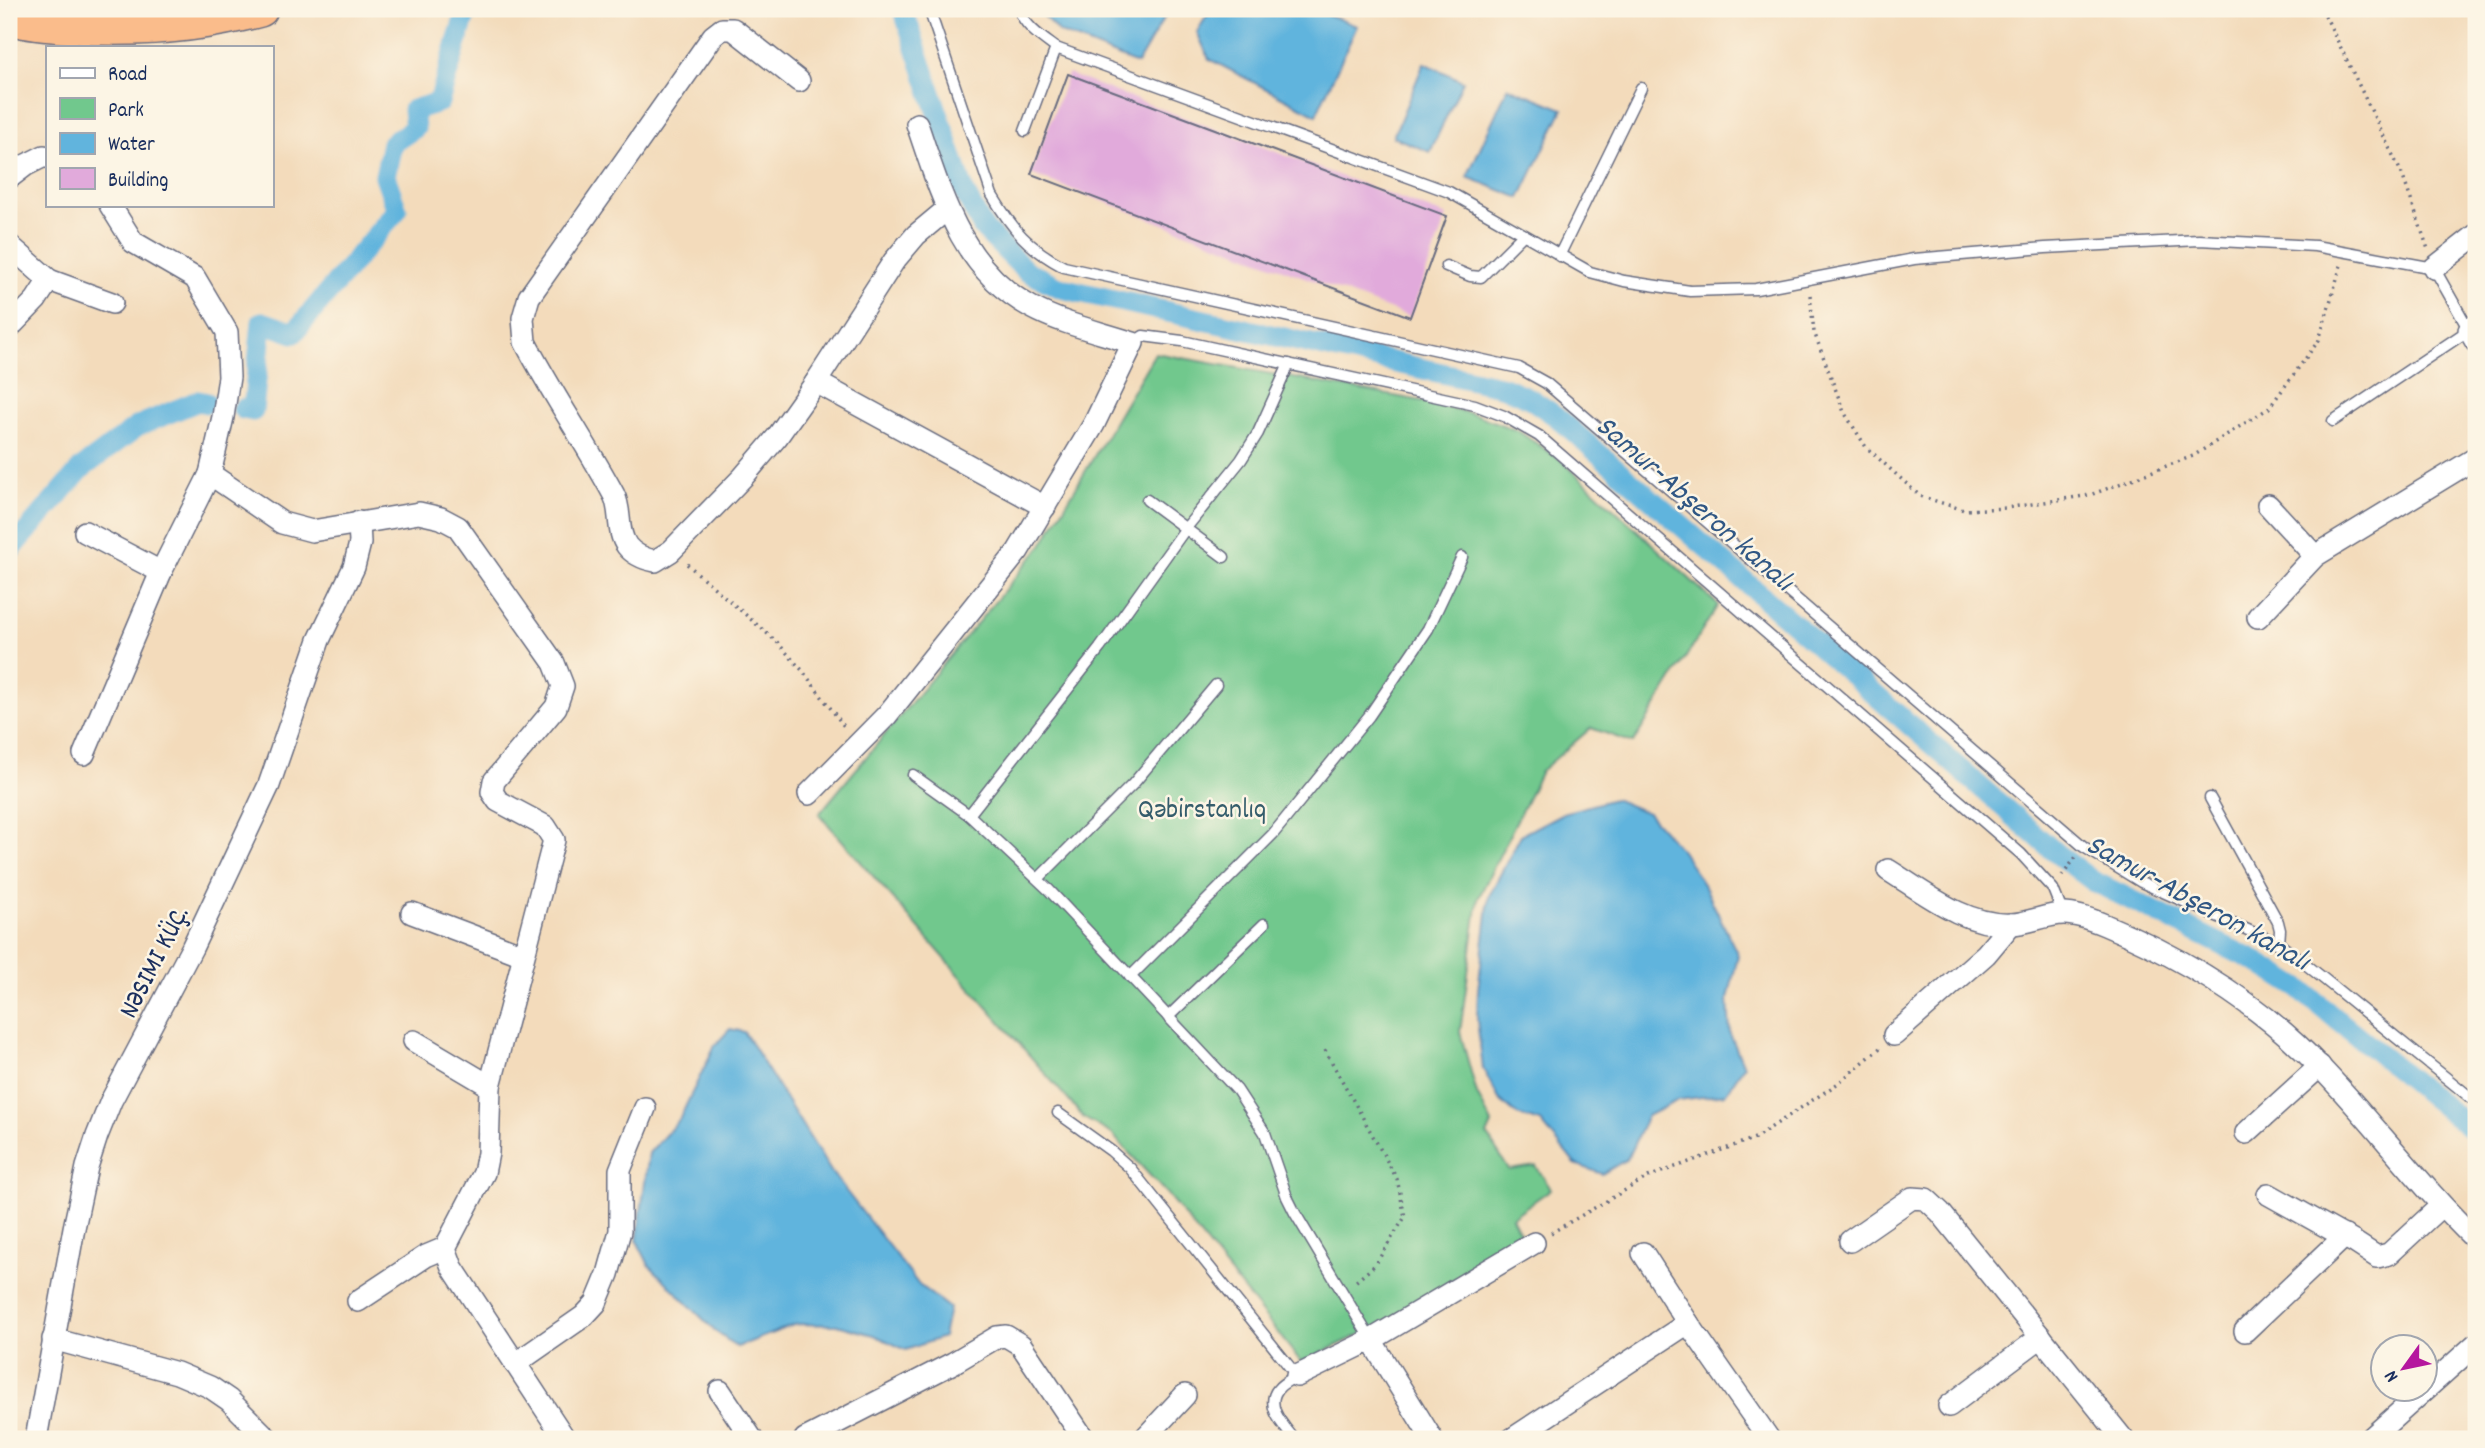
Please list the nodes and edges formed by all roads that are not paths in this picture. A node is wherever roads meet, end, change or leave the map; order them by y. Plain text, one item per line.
1 (260, 9) edge
2 (929, 9) edge
3 (1019, 9) edge
4 (9, 17) edge
5 (1056, 48) junction
6 (799, 81) dead end
7 (1641, 88) dead end
8 (917, 124) dead end
9 (1025, 131) dead end
10 (46, 157) edge
11 (9, 178) edge
12 (111, 206) edge
13 (946, 210) junction
14 (2476, 234) edge
15 (1522, 236) junction
16 (9, 244) edge
17 (1559, 256) junction
18 (1446, 266) dead end
19 (2434, 268) junction
20 (49, 281) junction
21 (113, 303) dead end
22 (9, 328) edge
23 (2474, 332) edge
24 (1133, 343) junction
25 (1289, 364) junction
26 (816, 382) junction
27 (2333, 421) dead end
28 (2476, 458) edge
29 (210, 474) junction
30 (1147, 500) dead end
31 (2268, 505) dead end
32 (1045, 507) junction
33 (359, 522) junction
34 (1186, 528) junction
35 (85, 532) dead end
36 (2315, 556) junction
37 (1224, 557) dead end
38 (1462, 557) dead end
39 (161, 572) junction
40 (2258, 617) dead end
41 (1216, 684) dead end
42 (85, 754) dead end
43 (913, 775) dead end
44 (809, 794) dead end
45 (2210, 798) dead end
46 (969, 815) junction
47 (1888, 870) dead end
48 (1038, 879) junction
49 (412, 913) dead end
50 (2063, 914) junction
51 (1264, 924) dead end
52 (2011, 924) junction
53 (2278, 944) junction
54 (523, 955) junction
55 (1130, 977) junction
56 (1168, 1017) junction
57 (1894, 1035) road end
58 (414, 1041) dead end
59 (2320, 1066) junction
60 (490, 1086) junction
61 (2476, 1102) edge
62 (645, 1108) dead end
63 (1058, 1114) dead end
64 (2246, 1133) dead end
65 (2268, 1194) dead end
66 (2441, 1206) junction
67 (2345, 1236) junction
68 (2476, 1240) edge
69 (1850, 1241) dead end
70 (1534, 1243) road end
71 (445, 1248) junction
72 (1643, 1253) dead end
73 (358, 1301) dead end
74 (1688, 1323) junction
75 (2245, 1331) dead end
76 (2041, 1337) junction
77 (53, 1339) junction
78 (1371, 1340) junction
79 (2476, 1344) edge
80 (515, 1364) junction
81 (1297, 1376) junction
82 (720, 1391) dead end
83 (1185, 1395) dead end
84 (1949, 1406) dead end
85 (36, 1439) edge
86 (268, 1439) edge
87 (565, 1439) edge
88 (751, 1439) edge
89 (805, 1439) edge
90 (1084, 1439) edge
91 (1144, 1439) edge
92 (1294, 1439) edge
93 (1432, 1439) edge
94 (1512, 1439) edge
95 (1769, 1439) edge
96 (2123, 1439) edge
97 (2370, 1439) edge

1 - 4 highway
2 - 53 lane
3 - 5 lane
5 - 9 lane
5 - 15 lane
6 - 26 street
7 - 17 lane
8 - 13 street
10 - 11 street
12 - 29 street
13 - 24 street
13 - 26 street
14 - 19 street
15 - 17 lane
15 - 18 lane
16 - 20 street
17 - 19 lane
19 - 23 lane
20 - 21 street
20 - 22 street
23 - 27 lane
24 - 25 lane
24 - 32 street
25 - 34 lane
25 - 50 lane
26 - 32 street
28 - 36 street
29 - 33 street
29 - 39 street
30 - 34 lane
31 - 36 street
32 - 44 street
33 - 54 street
33 - 77 street, NƏSIMI KÜÇ.
34 - 37 lane
34 - 46 lane
35 - 39 street
36 - 40 street
38 - 55 lane
39 - 42 street
41 - 48 lane
43 - 46 lane
45 - 53 lane
46 - 48 lane
47 - 52 street
48 - 55 lane
49 - 54 street
50 - 52 street
50 - 59 street
51 - 56 lane
52 - 57 street
53 - 61 lane
54 - 60 street
55 - 56 lane
56 - 78 lane
58 - 60 street
59 - 64 street
59 - 66 street
60 - 71 street
62 - 80 street
63 - 81 lane
65 - 67 street
66 - 67 street
66 - 68 street
67 - 75 street
69 - 76 street
70 - 78 street
71 - 73 street
71 - 80 street
72 - 74 street
74 - 94 street
74 - 95 street
76 - 84 street
76 - 96 street
77 - 85 street, NƏSIMI KÜÇ.
77 - 86 street
78 - 81 street
78 - 93 street
79 - 97 street
80 - 87 street
81 - 92 lane
82 - 88 street
83 - 91 street
89 - 90 street

